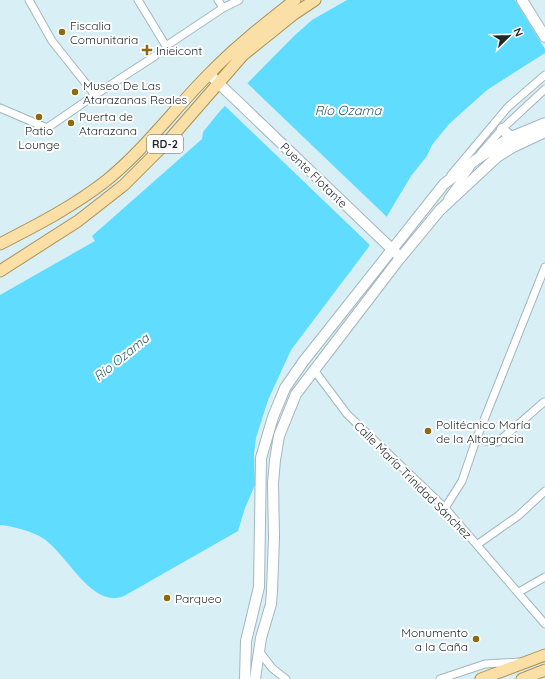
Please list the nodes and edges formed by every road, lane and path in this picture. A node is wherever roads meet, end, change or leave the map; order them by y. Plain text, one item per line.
1 (29, 0) edge
2 (138, 0) edge
3 (218, 0) edge
4 (239, 0) edge
5 (295, 0) edge
6 (315, 0) edge
7 (522, 0) edge
8 (222, 8) junction
9 (545, 37) edge
10 (155, 56) dead end
11 (209, 74) junction
12 (545, 75) edge
13 (218, 84) junction
14 (545, 89) edge
15 (95, 95) junction
16 (0, 108) edge
17 (545, 122) edge
18 (502, 129) junction
19 (545, 132) edge
20 (511, 137) junction
21 (476, 159) junction
22 (444, 184) junction
23 (440, 210) junction
24 (0, 244) edge
25 (392, 250) junction
26 (401, 258) junction
27 (545, 267) edge
28 (0, 271) edge
29 (314, 370) junction
30 (544, 402) edge
31 (476, 440) junction
32 (545, 491) edge
33 (445, 508) junction
34 (478, 544) junction
35 (545, 577) edge
36 (519, 592) junction
37 (545, 624) edge
38 (259, 651) junction
39 (545, 655) edge
40 (526, 662) junction
41 (545, 670) edge
42 (245, 679) edge
43 (255, 679) edge
44 (286, 679) edge
45 (440, 679) edge
46 (481, 679) edge
47 (522, 679) edge
48 (535, 679) edge

1 - 15 street
2 - 8 street
3 - 8 street
4 - 8 street
5 - 11 main road, RD-2
6 - 13 main road, RD-2
7 - 9 main road
10 - 15 street
11 - 13 main road, Puente Flotante
11 - 24 main road, RD-2
12 - 22 street
13 - 25 main road, Puente Flotante
13 - 28 main road, RD-2
14 - 18 street
15 - 16 street
17 - 20 main road
18 - 20 main road
18 - 21 street
19 - 23 main road
20 - 21 main road
21 - 22 main road
21 - 23 street
22 - 25 main road
23 - 26 main road
25 - 26 main road, Puente Flotante
25 - 42 main road
26 - 29 main road
27 - 31 street
29 - 33 street, Calle María Trinidad Sánchez
29 - 38 main road
30 - 31 street
31 - 33 street
32 - 34 street
33 - 34 street, Calle María Trinidad Sánchez
34 - 36 street, Calle María Trinidad Sánchez
35 - 36 street
36 - 37 street, Calle María Trinidad Sánchez
38 - 43 main road
38 - 44 street
39 - 40 main road
40 - 45 street
40 - 46 main road
41 - 47 main road
41 - 48 main road

